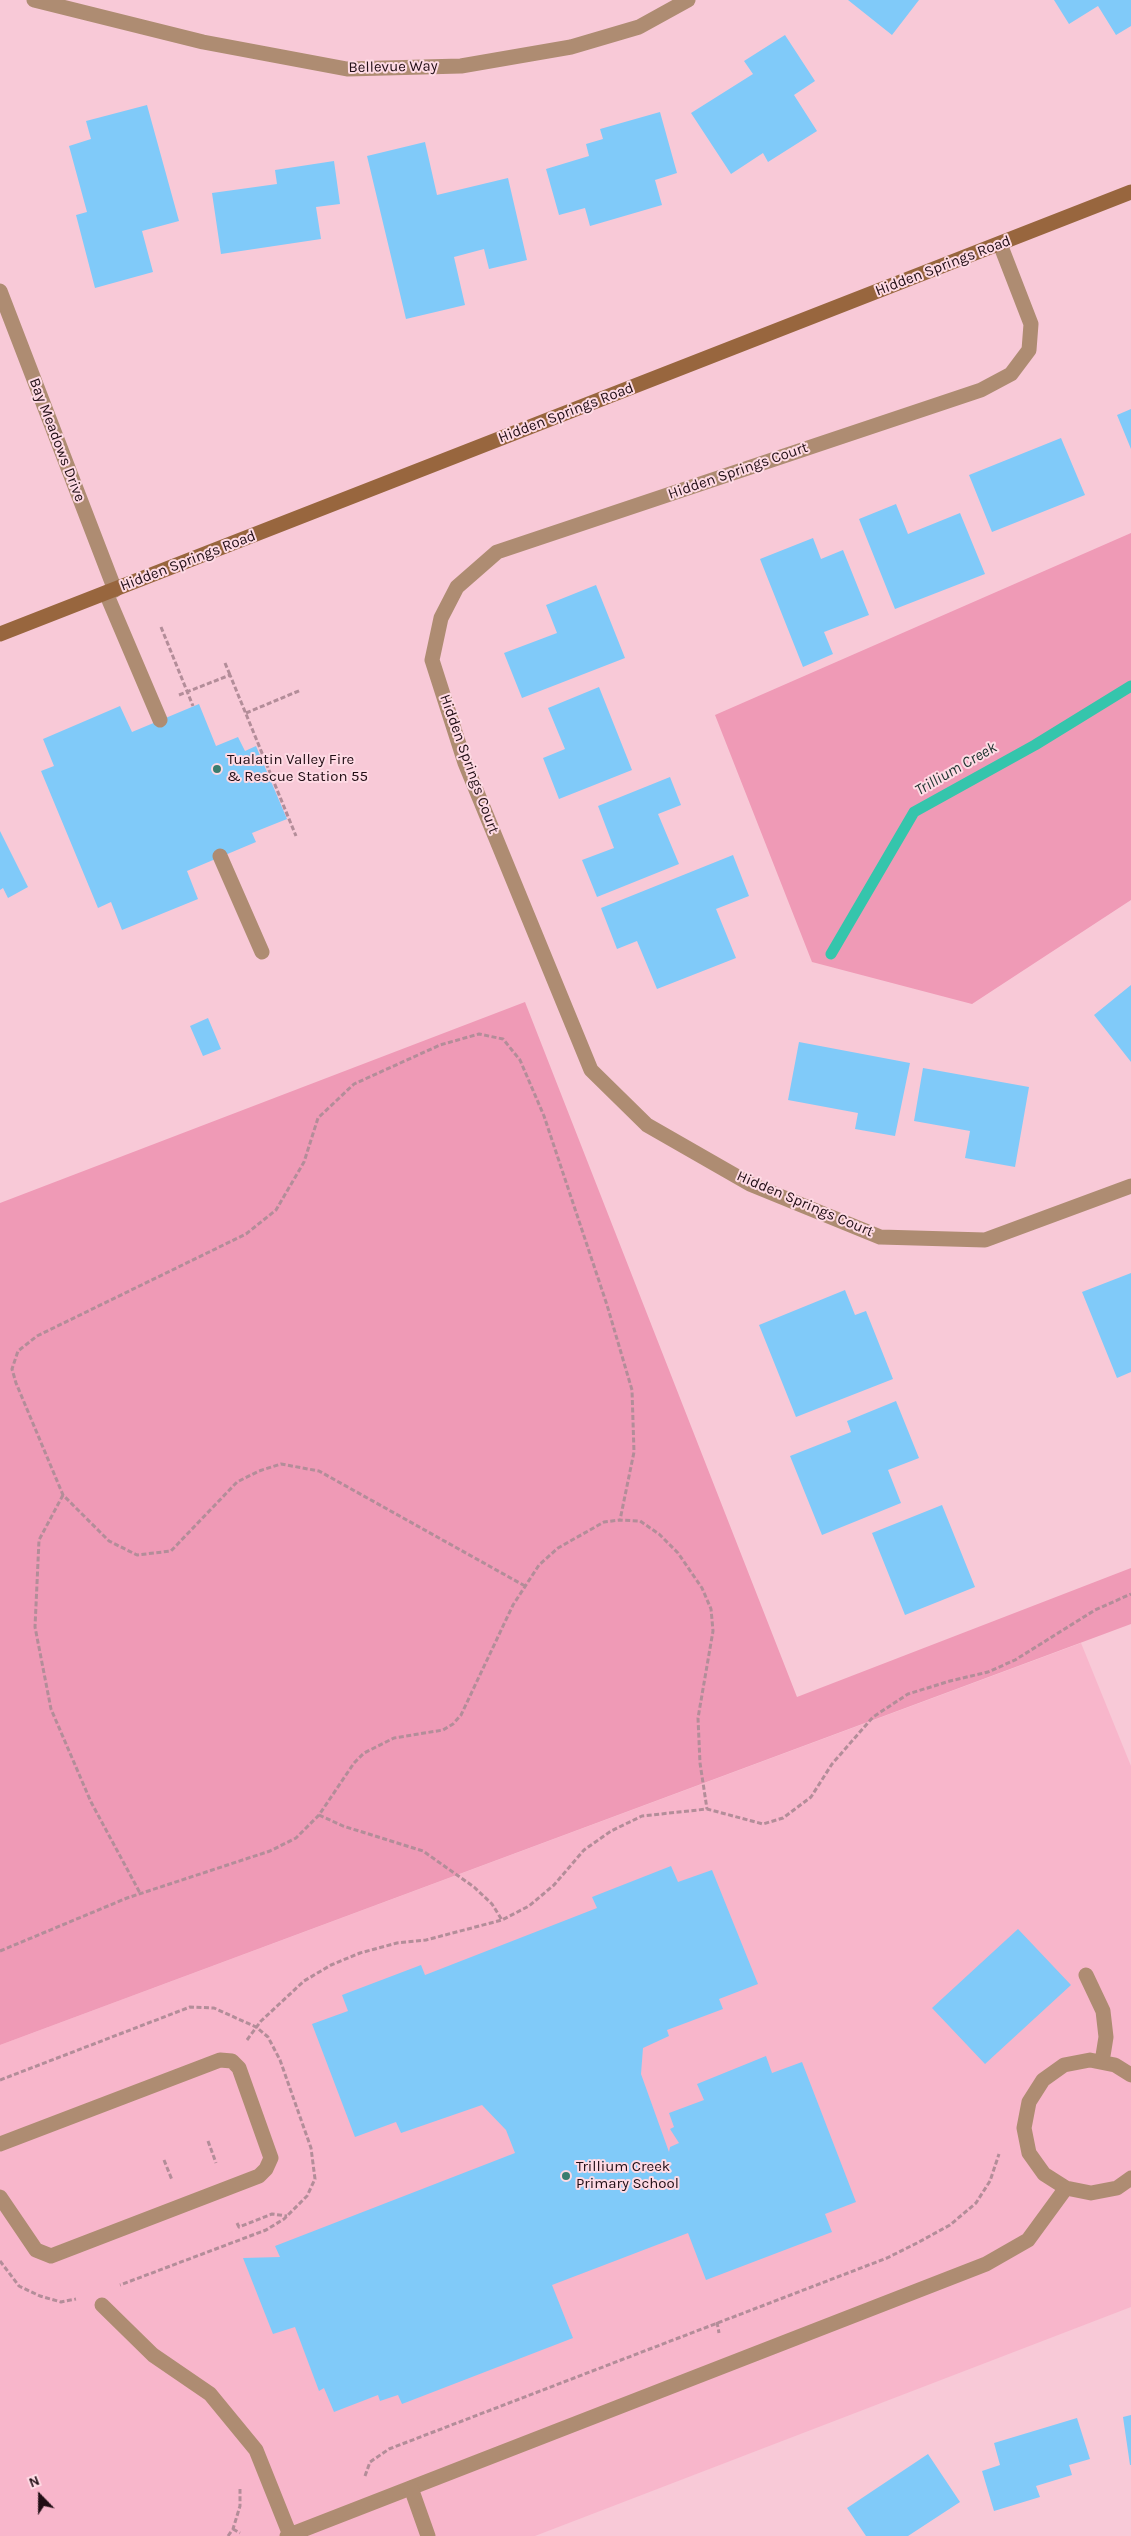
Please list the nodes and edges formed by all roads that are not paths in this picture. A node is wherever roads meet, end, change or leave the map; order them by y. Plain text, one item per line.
1 (34, 0) edge
2 (688, 0) edge
3 (1131, 192) edge
4 (1000, 244) junction
5 (0, 291) edge
6 (110, 592) junction
7 (0, 634) edge
8 (160, 720) dead end
9 (220, 856) dead end
10 (262, 952) dead end
11 (1131, 1186) edge
12 (1086, 1975) dead end
13 (1102, 2062) junction
14 (1131, 2075) edge
15 (0, 2144) edge
16 (1131, 2178) edge
17 (1066, 2188) junction
18 (0, 2198) edge
19 (102, 2306) dead end
20 (411, 2488) junction
21 (289, 2535) edge
22 (428, 2536) edge

1 - 2 street, Bellevue Way
3 - 4 main road, Hidden Springs Road
4 - 6 main road, Hidden Springs Road
4 - 11 street, Hidden Springs Court
5 - 6 street, Bay Meadows Drive
6 - 7 main road, Hidden Springs Road
6 - 8 street, Bay Meadows Drive
9 - 10 street
12 - 13 street
13 - 14 street
13 - 17 street
15 - 18 street
16 - 17 street
17 - 20 street
19 - 21 street
20 - 21 street
20 - 22 street

